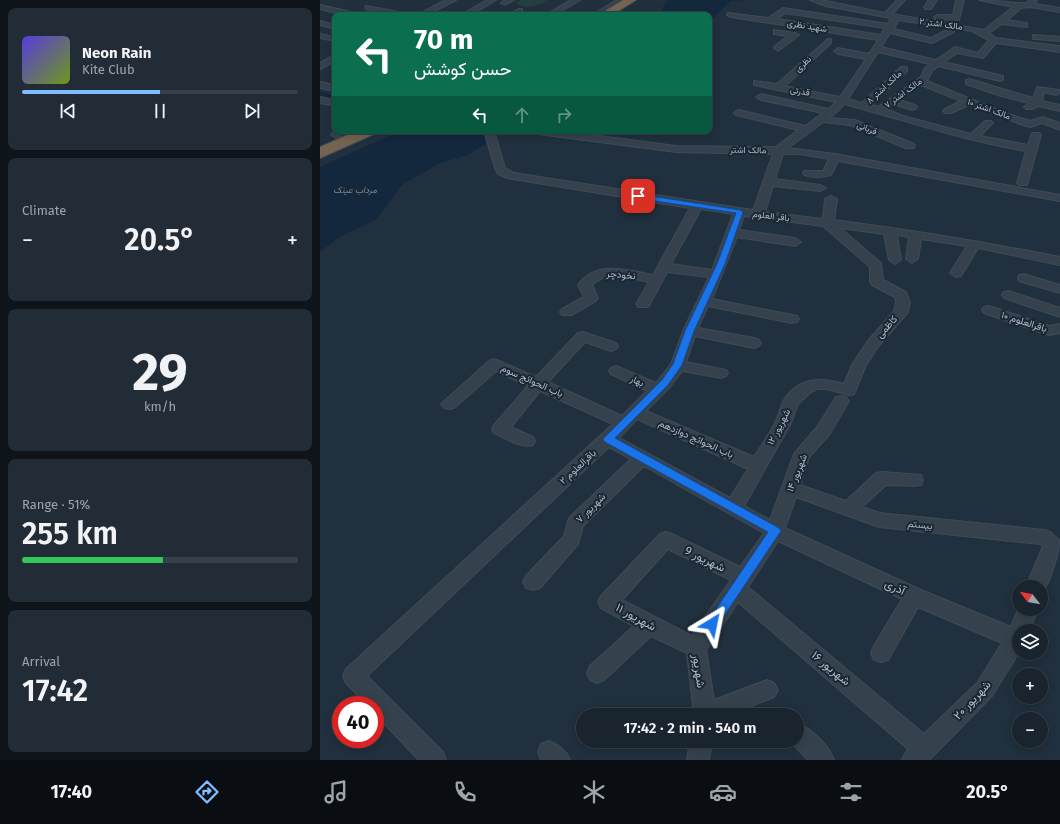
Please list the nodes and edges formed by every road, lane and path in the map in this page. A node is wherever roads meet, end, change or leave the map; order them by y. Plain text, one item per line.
1 (332, 0) edge
2 (452, 0) edge
3 (492, 0) edge
4 (559, 0) edge
5 (576, 0) edge
6 (622, 0) edge
7 (631, 0) edge
8 (641, 0) edge
9 (814, 0) edge
10 (901, 0) edge
11 (960, 0) edge
12 (983, 0) edge
13 (1043, 0) edge
14 (1032, 2) edge
15 (1060, 2) edge
16 (381, 3) dead end
17 (320, 4) edge
18 (1018, 6) junction
19 (546, 7) dead end
20 (978, 7) dead end
21 (320, 8) edge
22 (370, 8) junction
23 (339, 12) edge
24 (363, 12) edge
25 (389, 12) edge
26 (426, 12) edge
27 (470, 12) edge
28 (554, 12) edge
29 (601, 12) edge
30 (609, 12) edge
31 (620, 12) edge
32 (1059, 13) edge
33 (730, 14) dead end
34 (1010, 14) junction
35 (891, 16) junction
36 (920, 16) dead end
37 (770, 21) junction
38 (1001, 21) junction
39 (779, 22) junction
40 (320, 23) edge
41 (332, 25) edge
42 (890, 28) junction
43 (950, 32) dead end
44 (988, 32) junction
45 (1016, 34) dead end
46 (320, 36) edge
47 (1036, 37) dead end
48 (332, 38) edge
49 (884, 38) junction
50 (1060, 39) edge
51 (994, 40) junction
52 (828, 41) dead end
53 (778, 48) dead end
54 (877, 49) junction
55 (1060, 49) edge
56 (838, 51) dead end
57 (935, 52) dead end
58 (949, 55) junction
59 (332, 58) edge
60 (871, 58) junction
61 (332, 59) edge
62 (320, 62) edge
63 (937, 63) junction
64 (320, 66) edge
65 (800, 68) junction
66 (904, 69) dead end
67 (814, 70) dead end
68 (1000, 78) dead end
69 (920, 81) junction
70 (968, 82) dead end
71 (757, 83) dead end
72 (320, 85) edge
73 (332, 87) edge
74 (779, 87) junction
75 (910, 88) junction
76 (1056, 92) dead end
77 (1004, 94) junction
78 (761, 97) dead end
79 (939, 97) dead end
80 (842, 100) junction
81 (892, 101) junction
82 (1037, 103) junction
83 (972, 104) junction
84 (864, 106) junction
85 (912, 107) dead end
86 (1060, 108) edge
87 (879, 110) junction
88 (1023, 110) dead end
89 (830, 112) junction
90 (739, 113) dead end
91 (821, 119) junction
92 (988, 122) dead end
93 (1060, 127) edge
94 (806, 129) junction
95 (941, 129) junction
96 (336, 134) edge
97 (362, 134) edge
98 (490, 134) edge
99 (561, 134) edge
100 (1036, 135) dead end
101 (973, 137) junction
102 (320, 141) edge
103 (788, 142) junction
104 (910, 146) dead end
105 (1033, 149) junction
106 (779, 150) junction
107 (320, 153) edge
108 (835, 157) junction
109 (808, 173) dead end
110 (972, 178) junction
111 (768, 182) junction
112 (1023, 183) junction
113 (820, 188) dead end
114 (1060, 189) edge
115 (1060, 198) edge
116 (831, 199) dead end
117 (697, 206) junction
118 (740, 212) junction
119 (758, 214) junction
120 (828, 224) junction
121 (890, 231) junction
122 (732, 233) junction
123 (916, 234) junction
124 (796, 242) dead end
125 (975, 244) junction
126 (912, 259) dead end
127 (895, 260) dead end
128 (1060, 262) edge
129 (662, 267) junction
130 (956, 273) dead end
131 (716, 274) junction
132 (1024, 278) dead end
133 (656, 279) junction
134 (1060, 289) edge
135 (1009, 295) dead end
136 (703, 301) junction
137 (643, 304) dead end
138 (989, 310) dead end
139 (567, 312) dead end
140 (1060, 313) edge
141 (792, 319) dead end
142 (1060, 328) edge
143 (690, 331) junction
144 (754, 343) dead end
145 (611, 346) dead end
146 (678, 365) junction
147 (616, 372) dead end
148 (722, 373) dead end
149 (538, 384) junction
150 (658, 390) junction
151 (845, 395) junction
152 (450, 404) dead end
153 (629, 418) junction
154 (608, 439) junction
155 (527, 441) dead end
156 (643, 457) junction
157 (758, 466) junction
158 (915, 480) dead end
159 (790, 488) junction
160 (734, 507) junction
161 (849, 509) junction
162 (775, 531) junction
163 (666, 540) joint
164 (1039, 580) edge
165 (533, 582) dead end
166 (740, 584) junction
167 (914, 596) junction
168 (649, 625) junction
169 (1012, 637) edge
170 (1012, 645) edge
171 (696, 648) junction
172 (881, 653) dead end
173 (597, 673) dead end
174 (767, 690) dead end
175 (704, 708) edge
176 (720, 708) edge
177 (804, 740) edge
178 (700, 748) edge
179 (919, 754) edge
180 (435, 760) edge
181 (698, 760) edge
182 (823, 760) edge

1 - 17 street
2 - 26 street
3 - 27 street
4 - 19 street
5 - 28 street
6 - 29 street
7 - 30 highway
8 - 31 highway
9 - 35 street, مالک اشتر ۲
10 - 35 street, مالک اشتر
11 - 36 street
12 - 18 street
13 - 15 street
14 - 18 street
14 - 32 street
16 - 22 street
18 - 34 street
20 - 34 street
21 - 23 street
22 - 24 street
22 - 25 street
33 - 37 street, شهید نظری
34 - 38 street
34 - 38 street
35 - 42 street, مالک اشتر
35 - 44 street, مالک اشتر ۲
37 - 39 street, شهید نظری
37 - 42 street
38 - 44 street
39 - 49 street, شهید نظری
39 - 53 street
40 - 41 street
42 - 43 street
42 - 49 street, مالک اشتر
44 - 45 street, مالک اشتر ۲
44 - 51 street
46 - 48 street
47 - 50 street
49 - 54 street, مالک اشتر
51 - 55 street
51 - 58 street, مالک اشتر ۷
52 - 65 street, نظری
54 - 60 street, مالک اشتر
54 - 63 street
56 - 60 street
57 - 58 street
58 - 63 street, مالک اشتر ۷
59 - 62 street
60 - 80 street, مالک اشتر
61 - 64 street
63 - 68 street
63 - 69 street, مالک اشتر ۷
65 - 67 street
65 - 74 street, نظری
66 - 84 street, مالک اشتر ۸
69 - 75 street, مالک اشتر ۷
69 - 83 street, مالک اشتر ۱۰
70 - 77 street
71 - 74 street, قدرتی
72 - 73 street
74 - 80 street, قدرتی
75 - 79 street
75 - 81 street, مالک اشتر ۷
76 - 82 street
77 - 82 street
77 - 83 street
78 - 89 street
80 - 84 street, مالک اشتر ۷
80 - 89 street, مالک اشتر
81 - 85 street
81 - 87 street, مالک اشتر ۷
82 - 86 street
82 - 88 street
83 - 93 street, مالک اشتر ۱۰
83 - 95 street
84 - 87 street, مالک اشتر ۷
87 - 95 street
89 - 91 street, مالک اشتر
90 - 94 street
91 - 94 street, مالک اشتر
91 - 104 street, قربانی
92 - 101 street
94 - 103 street, مالک اشتر
95 - 101 street
96 - 102 highway
97 - 107 highway
98 - 117 street, باقر العلوم
99 - 106 street, مالک اشتر
100 - 105 street
101 - 105 street
103 - 106 street, مالک اشتر
103 - 110 street
105 - 112 street
106 - 108 street
106 - 111 street
108 - 109 street
108 - 110 street
110 - 112 street
110 - 115 street
111 - 113 street
111 - 119 street
112 - 114 street
116 - 120 street
117 - 118 street, باقر العلوم
117 - 129 street
118 - 119 street, باقر العلوم
118 - 122 street, باقرالعلوم ۲
119 - 120 street, باقر العلوم
120 - 121 street, باقر العلوم
120 - 151 street, کاظمی
121 - 123 street, باقر العلوم
121 - 127 street
122 - 124 street
122 - 131 street, باقرالعلوم ۲
123 - 125 street, باقر العلوم
123 - 126 street
125 - 128 street, باقر العلوم
125 - 130 street
129 - 131 street
129 - 133 street
131 - 136 street, باقرالعلوم ۲
132 - 134 street
133 - 137 street
133 - 139 street, نخودچر
135 - 140 street
136 - 141 street
136 - 143 street, باقرالعلوم ۲
138 - 142 street, باقرالعلوم ۱۰
143 - 144 street
143 - 146 street, باقرالعلوم ۲
145 - 149 street
146 - 148 street
146 - 150 street, باقرالعلوم ۲
147 - 150 street, بهار
149 - 152 street, باب الحوائج سوم
149 - 153 street, باب الحوائج سوم
149 - 155 street
150 - 153 street, باقرالعلوم ۲
151 - 157 street, شهریور ۱۲
151 - 159 street, شهریور ۱۴
153 - 154 street, باقرالعلوم ۲
153 - 157 street, باب الحوائج دوازدهم
154 - 156 street, آذری
154 - 180 street, باقرالعلوم ۲
156 - 160 street, آذری
156 - 165 street, شهریور ۷
157 - 160 street, شهریور ۱۲
158 - 161 street
159 - 161 street, بیستم
159 - 162 street, شهریور ۱۴
160 - 162 street, آذری
161 - 164 street, بیستم
162 - 166 street, شهریور
162 - 167 street, آذری
163 - 166 street, شهریور 9
163 - 168 street, شهریور ۱۱
166 - 171 street, شهریور
166 - 179 street, شهریور ۱۶
167 - 169 street, آذری
167 - 172 street
168 - 171 street, شهریور ۱۱
168 - 173 street
170 - 179 street, شهریور ۲۰
171 - 175 street, شهریور
174 - 176 street
177 - 182 street
178 - 181 street

